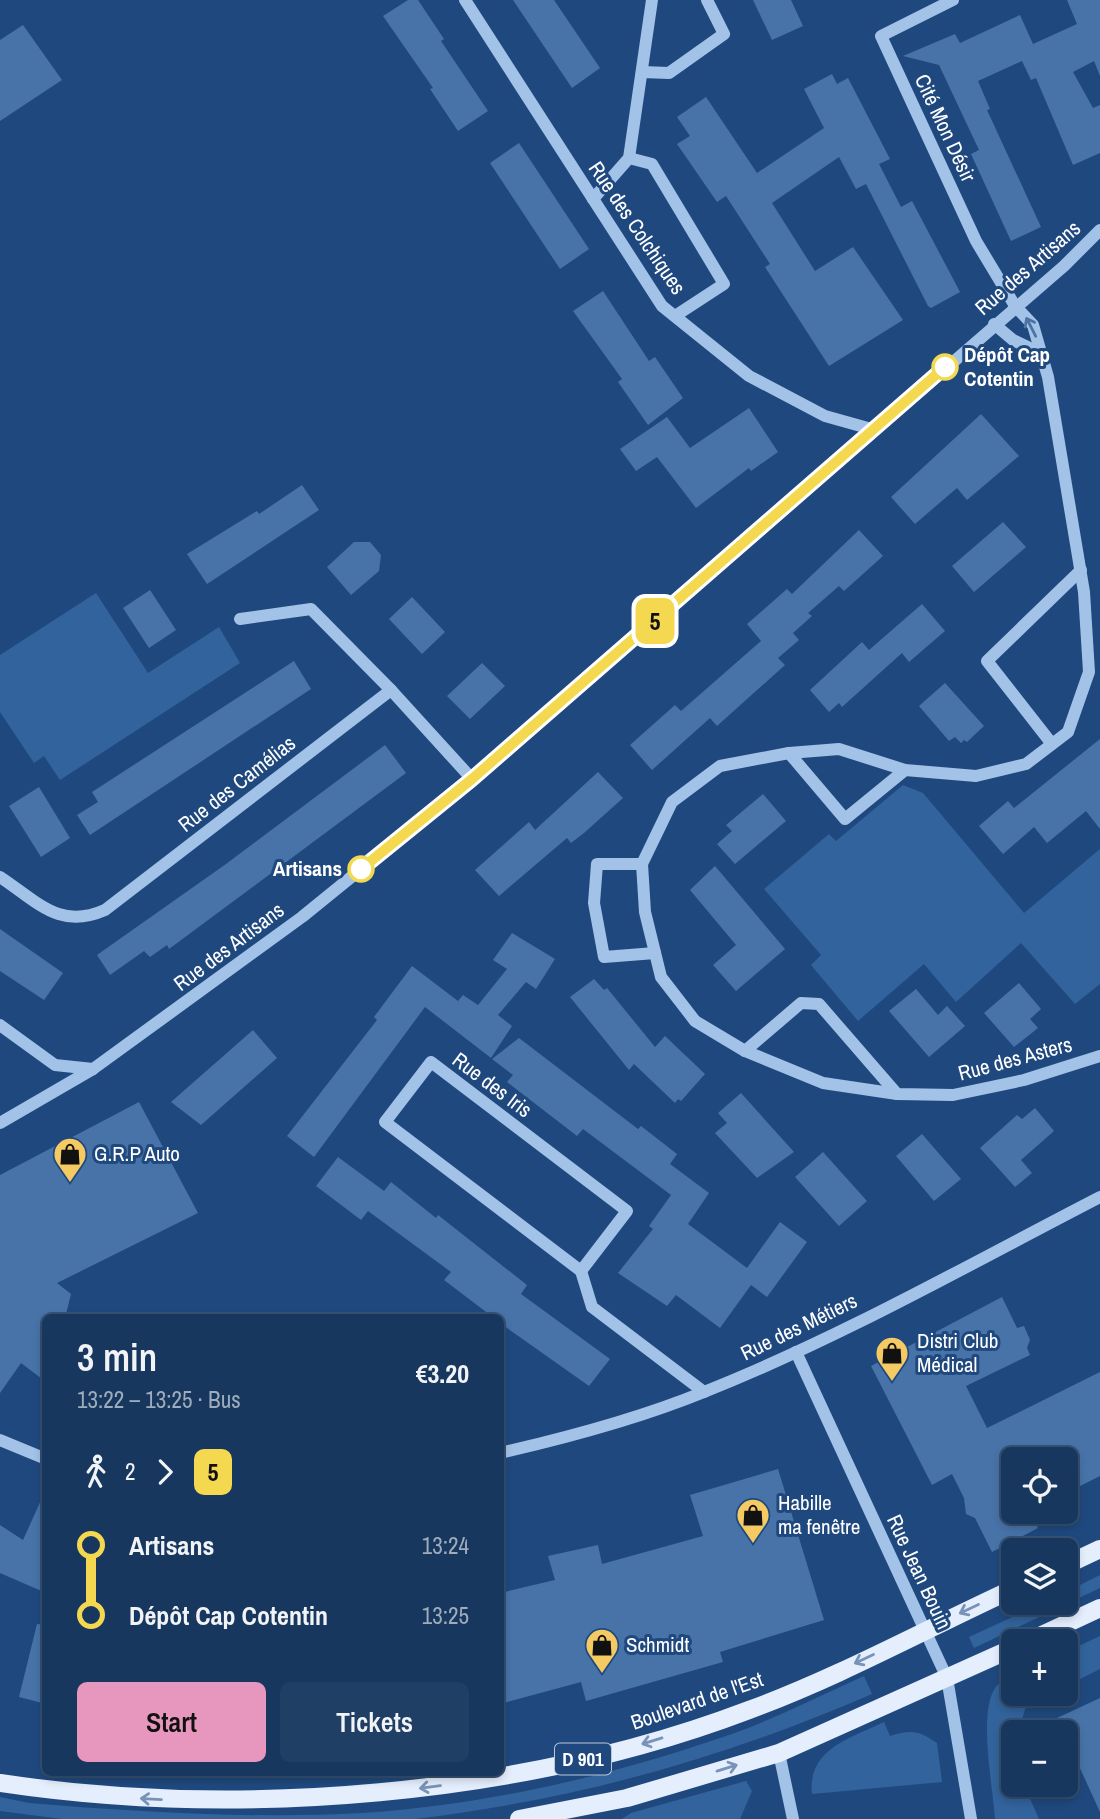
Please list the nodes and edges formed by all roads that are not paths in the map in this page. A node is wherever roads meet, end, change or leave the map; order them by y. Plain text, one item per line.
1 (465, 0) edge
2 (652, 0) edge
3 (707, 0) edge
4 (953, 0) edge
5 (642, 72) junction
6 (629, 158) junction
7 (593, 199) junction
8 (1100, 230) edge
9 (1015, 306) junction
10 (675, 316) junction
11 (993, 324) junction
12 (1040, 353) junction
13 (875, 430) junction
14 (1081, 569) junction
15 (240, 619) dead end
16 (391, 690) junction
17 (1052, 744) junction
18 (789, 753) junction
19 (905, 770) junction
20 (472, 779) junction
21 (642, 864) junction
22 (0, 877) edge
23 (655, 953) junction
24 (0, 1025) edge
25 (745, 1051) junction
26 (1100, 1056) edge
27 (93, 1069) junction
28 (897, 1094) junction
29 (0, 1123) edge
30 (1100, 1197) edge
31 (581, 1271) junction
32 (796, 1352) junction
33 (704, 1392) junction
34 (0, 1440) edge
35 (504, 1452) edge
36 (42, 1457) edge
37 (1100, 1549) edge
38 (1078, 1559) edge
39 (1001, 1595) edge
40 (1100, 1608) edge
41 (1055, 1629) edge
42 (926, 1630) junction
43 (1001, 1653) edge
44 (947, 1678) junction
45 (779, 1753) junction
46 (0, 1783) edge
47 (519, 1819) edge
48 (793, 1819) edge
49 (971, 1819) edge

1 - 7 street, Rue des Colchiques
2 - 5 street
3 - 5 street
4 - 9 street, Cité Mon Désir
5 - 6 street
6 - 7 street
6 - 10 street
7 - 10 street, Rue des Colchiques
8 - 9 street, Rue des Artisans
9 - 11 street, Rue des Artisans
12 -> 9 street, Rue des Asters
10 - 13 street, Rue des Colchiques
11 - 12 street
11 - 13 street, Rue des Artisans
12 - 14 street, Rue des Asters
13 - 20 street, Rue des Artisans
14 - 17 street, Rue des Asters
14 - 17 street
15 - 16 street
16 - 20 street
16 - 22 street, Rue des Camélias
17 - 19 street, Rue des Asters
18 - 19 street, Rue des Asters
18 - 19 street
18 - 21 street, Rue des Asters
20 - 27 street, Rue des Artisans
21 - 23 street, Rue des Asters
21 - 23 street
23 - 25 street, Rue des Asters
24 - 27 street
25 - 28 street, Rue des Asters
25 - 28 street
26 - 28 street, Rue des Asters
27 - 29 street, Rue des Artisans
30 - 32 street, Rue des Métiers
31 - 31 street, Rue des Iris
31 - 33 street
32 - 33 street, Rue des Métiers
32 - 42 street, Rue Jean Bouin
33 - 35 street, Rue des Métiers
34 - 36 street
37 - 38 main road
39 -> 42 main road, Boulevard de l'Est / D 901
40 - 41 main road
42 - 44 street, Rue Jean Bouin
42 -> 46 main road, Boulevard de l'Est / D 901
43 - 44 main road, D 901
44 - 45 main road, D 901
44 - 49 street, Rue Jean Bouin
47 -> 45 main road, D 901
45 - 48 street

